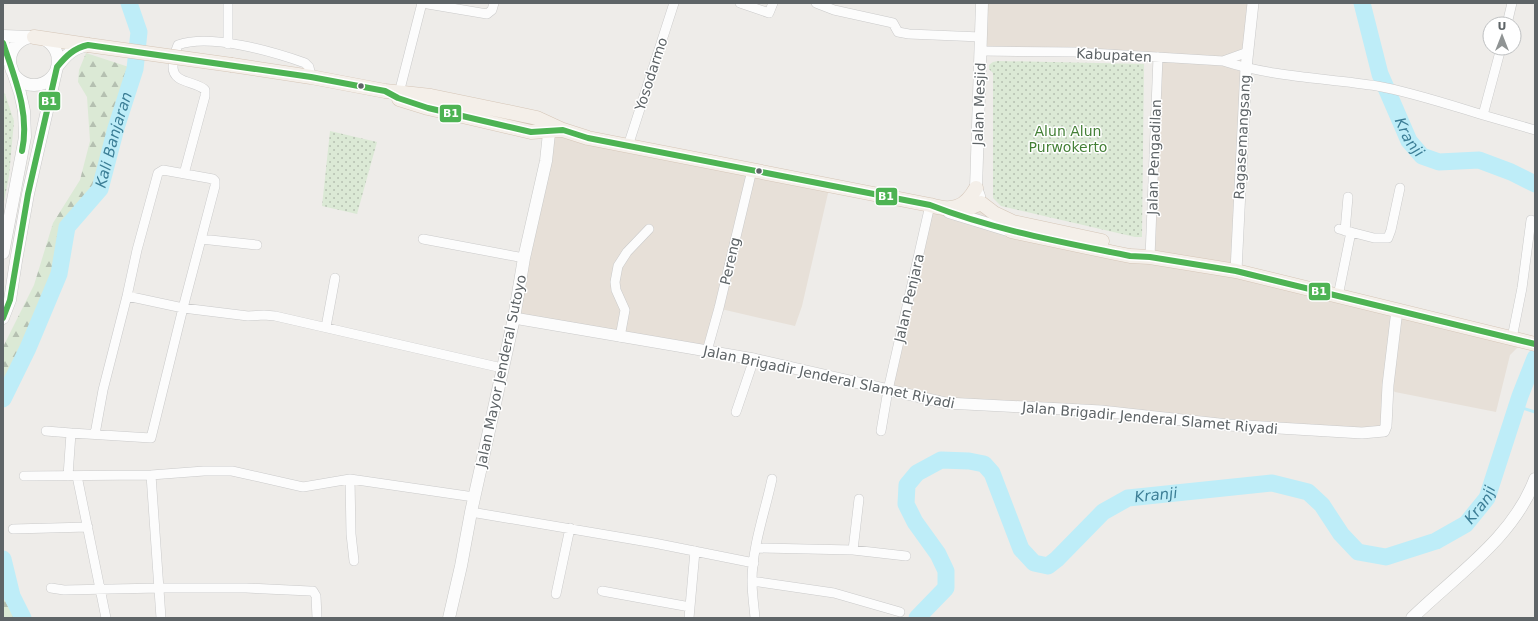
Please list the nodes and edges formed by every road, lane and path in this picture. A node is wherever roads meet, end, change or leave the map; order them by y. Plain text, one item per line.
1 (228, 3) edge
2 (422, 3) edge
3 (494, 3) edge
4 (674, 3) edge
5 (740, 3) edge
6 (774, 3) edge
7 (816, 3) edge
8 (982, 3) edge
9 (1253, 3) edge
10 (1512, 3) edge
11 (1509, 16) edge
12 (3, 36) edge
13 (34, 37) junction
14 (981, 37) junction
15 (3, 43) edge
16 (228, 44) junction
17 (88, 45) junction
18 (981, 51) junction
19 (1248, 52) junction
20 (1499, 56) edge
21 (1158, 57) junction
22 (1223, 61) junction
23 (10, 67) junction
24 (57, 67) junction
25 (1246, 68) junction
26 (311, 77) junction
27 (399, 95) junction
28 (1483, 115) junction
29 (554, 128) junction
30 (1535, 130) edge
31 (628, 146) junction
32 (752, 170) junction
33 (184, 174) junction
34 (976, 188) junction
35 (1400, 188) dead end
36 (1348, 197) dead end
37 (981, 203) junction
38 (940, 207) junction
39 (1531, 220) dead end
40 (649, 229) dead end
41 (1011, 231) joint
42 (1345, 231) junction
43 (201, 239) junction
44 (423, 239) dead end
45 (257, 245) dead end
46 (3, 253) edge
47 (1145, 256) junction
48 (524, 258) junction
49 (1236, 271) junction
50 (335, 278) dead end
51 (127, 296) junction
52 (1338, 296) junction
53 (183, 308) junction
54 (1397, 310) junction
55 (3, 318) edge
56 (514, 318) junction
57 (326, 327) junction
58 (620, 337) junction
59 (1524, 341) edge
60 (707, 351) junction
61 (754, 359) junction
62 (502, 368) junction
63 (888, 390) junction
64 (736, 412) dead end
65 (46, 431) dead end
66 (881, 431) dead end
67 (71, 433) junction
68 (95, 434) junction
69 (151, 475) junction
70 (24, 476) dead end
71 (73, 476) junction
72 (350, 479) junction
73 (772, 479) dead end
74 (1535, 479) edge
75 (474, 497) junction
76 (859, 499) dead end
77 (471, 512) junction
78 (88, 527) junction
79 (570, 528) junction
80 (13, 529) dead end
81 (756, 548) junction
82 (853, 550) junction
83 (695, 551) junction
84 (906, 556) dead end
85 (354, 561) dead end
86 (754, 563) junction
87 (752, 581) junction
88 (51, 588) dead end
89 (160, 588) junction
90 (101, 590) junction
91 (602, 591) dead end
92 (556, 594) dead end
93 (690, 607) junction
94 (900, 612) dead end
95 (106, 618) edge
96 (162, 618) edge
97 (317, 618) edge
98 (449, 618) edge
99 (689, 618) edge
100 (755, 618) edge
101 (1412, 618) edge

1 - 16 street
2 - 3 street
2 - 27 street
4 - 31 street, Yosodarmo
5 - 6 street
7 - 14 street
8 - 14 main road, Jalan Mesjid
9 - 19 street, Ragasemangsang
10 - 11 street
12 - 13 main road
13 - 17 main road
13 - 23 main road
13 - 24 main road
14 - 18 main road, Jalan Mesjid
15 - 23 main road
16 - 26 street
16 - 33 street
17 - 24 main road
17 - 26 main road, bridge
18 - 21 street, Kabupaten
18 - 34 main road, Jalan Mesjid
19 - 22 street
19 - 25 street, Ragasemangsang
20 - 28 street
21 - 22 street, Kabupaten
21 - 47 street, Jalan Pengadilan
22 - 25 street, Kabupaten
23 - 24 main road
23 - 46 main road
24 - 55 main road
25 - 28 street, Kabupaten
25 - 49 street, Ragasemangsang
26 - 27 main road
27 - 29 main road
28 - 30 street, Kabupaten
29 - 31 main road
29 - 48 main road, Jalan Mayor Jenderal Sutoyo
31 - 32 main road
32 - 38 main road
32 - 60 street, Pereng
33 - 43 street
33 - 51 street
34 - 37 main road, Jalan Mesjid
34 - 38 main road
35 - 42 street
36 - 42 street
37 - 38 main road
37 - 47 main road
38 - 41 main road
38 - 63 street, Jalan Penjara
39 - 59 street
40 - 58 street
41 - 47 main road
42 - 52 street
43 - 45 street
43 - 53 street
44 - 48 street
47 - 49 main road
48 - 56 main road, Jalan Mayor Jenderal Sutoyo
49 - 52 main road
50 - 57 street
51 - 53 street
51 - 68 street
52 - 54 main road
53 - 57 street
53 - 68 street
54 - 59 main road
54 - 63 street, Jalan Brigadir Jenderal Slamet Riyadi
56 - 58 street, Jalan Brigadir Jenderal Slamet Riyadi
56 - 62 main road, Jalan Mayor Jenderal Sutoyo
57 - 62 street
58 - 60 street, Jalan Brigadir Jenderal Slamet Riyadi
60 - 61 street, Jalan Brigadir Jenderal Slamet Riyadi
61 - 63 street, Jalan Brigadir Jenderal Slamet Riyadi
61 - 64 street
62 - 75 main road, Jalan Mayor Jenderal Sutoyo
63 - 66 street, Jalan Penjara
65 - 67 street
67 - 68 street
67 - 71 street
69 - 71 street
69 - 72 street
69 - 89 street
70 - 71 street
71 - 78 street
72 - 75 street
72 - 85 street
73 - 81 street
74 - 101 main road
75 - 77 main road, Jalan Mayor Jenderal Sutoyo
76 - 82 street
77 - 79 street
77 - 98 main road, Jalan Mayor Jenderal Sutoyo
78 - 80 street
78 - 90 street
79 - 83 street
79 - 92 street
81 - 82 street
81 - 86 street
82 - 84 street
83 - 86 street
83 - 93 street
86 - 87 street
87 - 94 street
87 - 100 street
88 - 90 street
89 - 90 street
89 - 96 street
89 - 97 street
90 - 95 street
91 - 93 street
93 - 99 street

